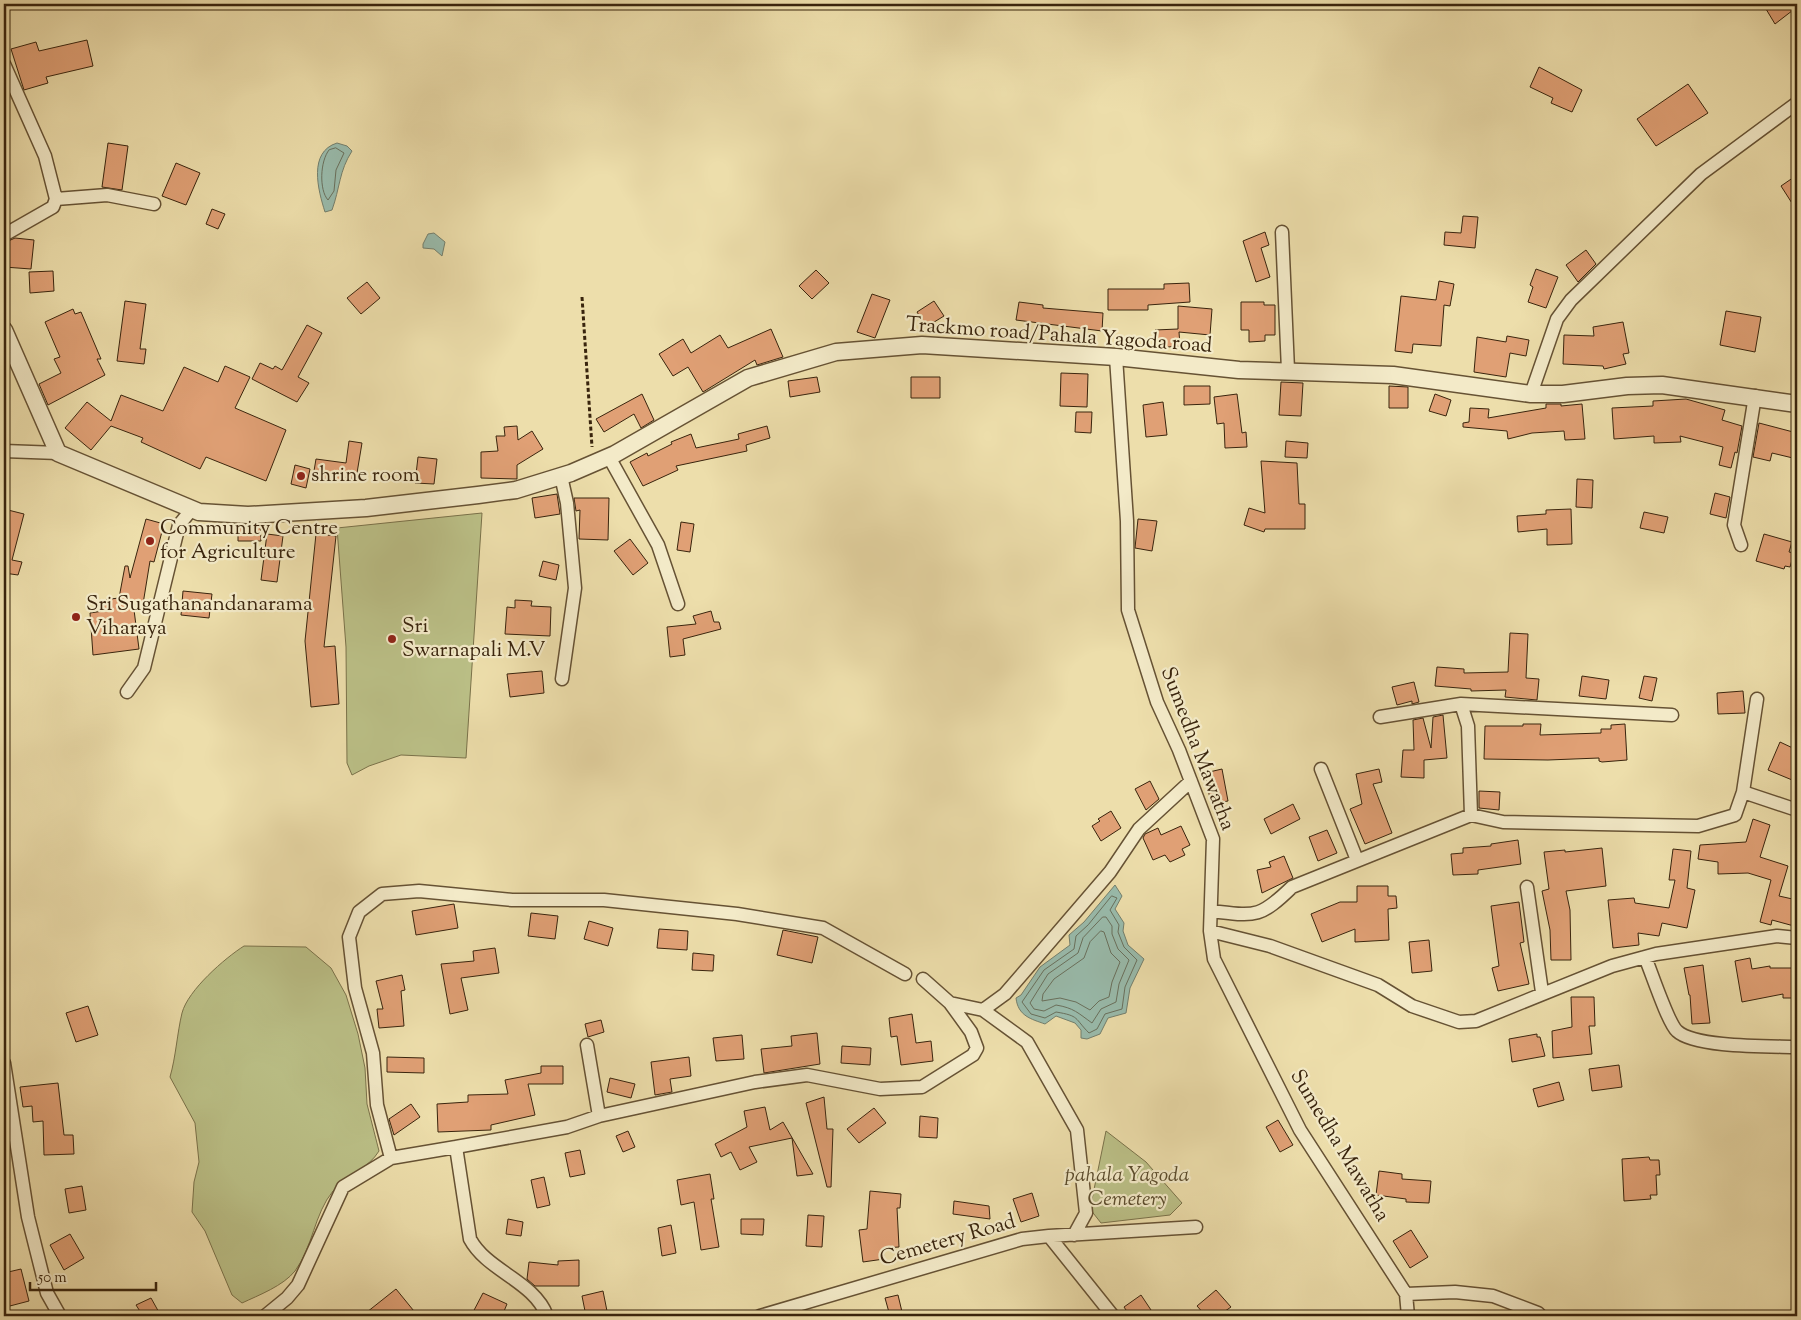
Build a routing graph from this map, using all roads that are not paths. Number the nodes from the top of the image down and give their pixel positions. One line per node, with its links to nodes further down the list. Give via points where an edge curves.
1 (4, 64): 3 (street, via 45,156)
2 (1797, 103): 10 (street, via 1701,174 1571,300 1557,319)
3 (56, 199): 4 (street, via 107,195); 6 (street, via 53,207)
4 (154, 204)
5 (1282, 232): 9 (street)
6 (4, 235)
7 (4, 330): 14 (street)
8 (1116, 357): 9 (street, Trackmo road/Pahala Yagoda road, via 1239,370); 15 (street, Trackmo road/Pahala Yagoda road, via 922,345 836,352 748,378); 27 (street, Sumedha Mawatha, via 1127,521 1128,610 1146,673)
9 (1288, 370): 10 (street, Trackmo road/Pahala Yagoda road, via 1393,374)
10 (1531, 394): 11 (street, Trackmo road/Pahala Yagoda road, via 1662,385)
11 (1755, 396): 12 (street, Trackmo road/Pahala Yagoda road); 18 (street, via 1734,525)
12 (1797, 404)
13 (4, 450): 14 (street)
14 (58, 454): 17 (street, Trackmo road/Pahala Yagoda road)
15 (602, 460): 16 (street, Trackmo road/Pahala Yagoda road); 19 (street, via 658,545)
16 (561, 476): 17 (street, Trackmo road/Pahala Yagoda road, via 516,490 366,508 248,515); 20 (street, via 567,503 575,588)
17 (192, 509): 21 (street, via 179,525 144,668)
18 (1741, 545)
19 (678, 604)
20 (562, 679)
21 (127, 692)
22 (1756, 699): 28 (street)
23 (1461, 704): 24 (street); 25 (street); 30 (street, via 1468,726)
24 (1672, 716)
25 (1380, 717)
26 (1321, 769): 31 (street)
27 (1191, 781): 33 (street, Sumedha Mawatha, via 1213,839); 41 (street, via 1139,829 1110,872 1005,994)
28 (1743, 792): 29 (street); 30 (street, via 1735,815 1698,826 1503,822)
29 (1797, 810)
30 (1471, 815): 31 (street)
31 (1357, 860): 33 (street, via 1292,887 1271,908 1250,916)
32 (1527, 887): 39 (street)
33 (1211, 911): 34 (street, Sumedha Mawatha)
34 (1210, 931): 39 (street, via 1270,946 1378,984 1412,1006 1459,1022 1476,1021); 51 (street, Sumedha Mawatha, via 1214,959 1300,1130)
35 (1797, 938): 36 (street, via 1778,936)
36 (1645, 957): 39 (street); 43 (street, via 1677,1031 1699,1042)
37 (905, 974): 47 (street, via 823,928 737,914 604,900 512,900 419,891 382,894 359,912 349,938 355,988 372,1053 377,1105)
38 (923, 979): 40 (street)
39 (1542, 992)
40 (950, 1003): 41 (street); 45 (street, via 971,1032 977,1048 973,1055 922,1087 880,1089 808,1075 755,1082)
41 (983, 1010): 49 (street, via 1027,1042 1077,1130 1086,1213)
42 (587, 1045): 45 (street)
43 (1797, 1047)
44 (4, 1063): 52 (street, via 28,1217 48,1294)
45 (599, 1116): 46 (street, via 567,1128)
46 (456, 1147): 47 (street); 54 (street, via 470,1239 477,1251 528,1292 544,1308)
47 (391, 1158): 53 (street, via 343,1187 298,1285)
48 (1196, 1227): 49 (street)
49 (1074, 1235): 50 (street)
50 (1049, 1236): 55 (street, Cemetery Road, via 1022,1239); 56 (street, Cemetery Road)
51 (1406, 1294): 57 (street, Sumedha Mawatha); 58 (street, via 1455,1292 1492,1296)
52 (60, 1316)
53 (265, 1316)
54 (547, 1316)
55 (760, 1316)
56 (1113, 1316)
57 (1408, 1316)
58 (1541, 1316)

